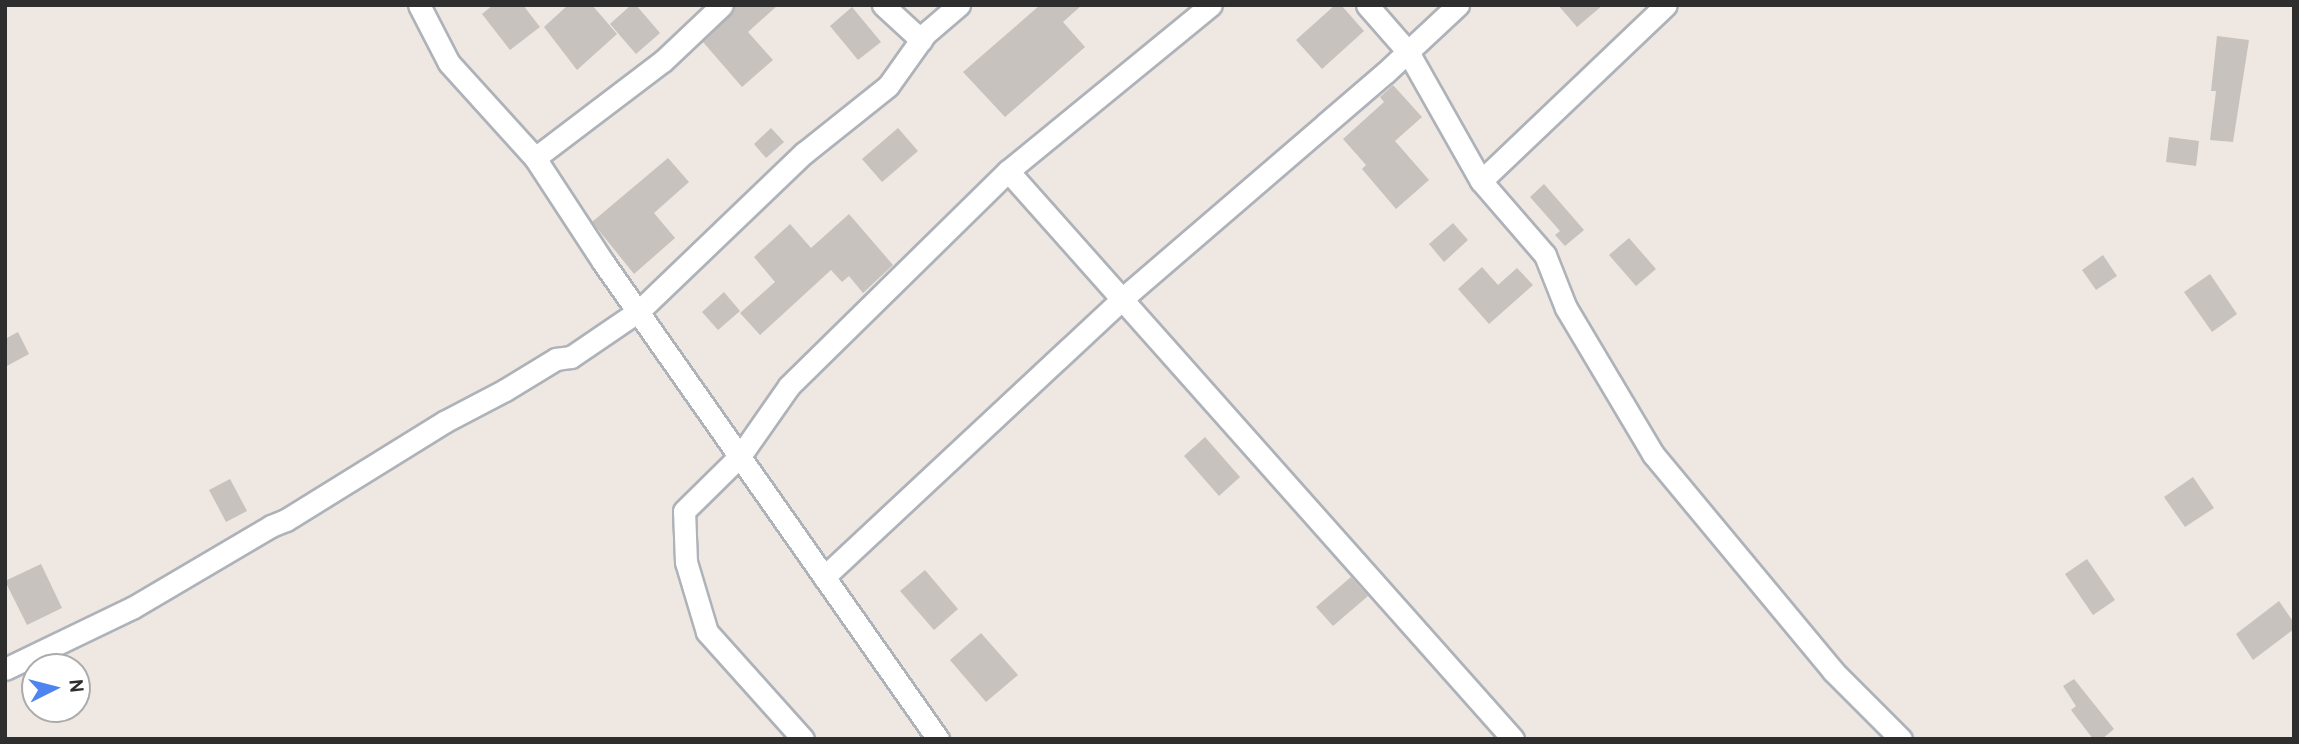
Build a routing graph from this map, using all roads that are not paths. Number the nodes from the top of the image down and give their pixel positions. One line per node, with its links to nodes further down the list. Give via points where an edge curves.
1 (419, 5): 11 (street, via 449,63)
2 (722, 5): 11 (street, via 663,61)
3 (883, 5): 9 (street)
4 (959, 5): 9 (street)
5 (1211, 5): 12 (street)
6 (1367, 5): 10 (street)
7 (1458, 5): 10 (street)
8 (1666, 5): 13 (street)
9 (921, 40): 15 (street, via 888,86 804,153)
10 (1408, 52): 13 (street); 14 (street)
11 (535, 158): 15 (street)
12 (1008, 171): 14 (street); 16 (street, via 789,386)
13 (1481, 181): 22 (street, via 1545,256 1566,308 1653,454 1833,671)
14 (1122, 299): 17 (street); 21 (street)
15 (640, 310): 16 (street); 18 (street, via 571,357 556,359 444,422 132,608)
16 (740, 456): 17 (street); 19 (street, via 684,511 686,562 707,632)
17 (824, 577): 20 (street)
18 (5, 668)
19 (803, 739)
20 (938, 739)
21 (1513, 739)
22 (1901, 739)

